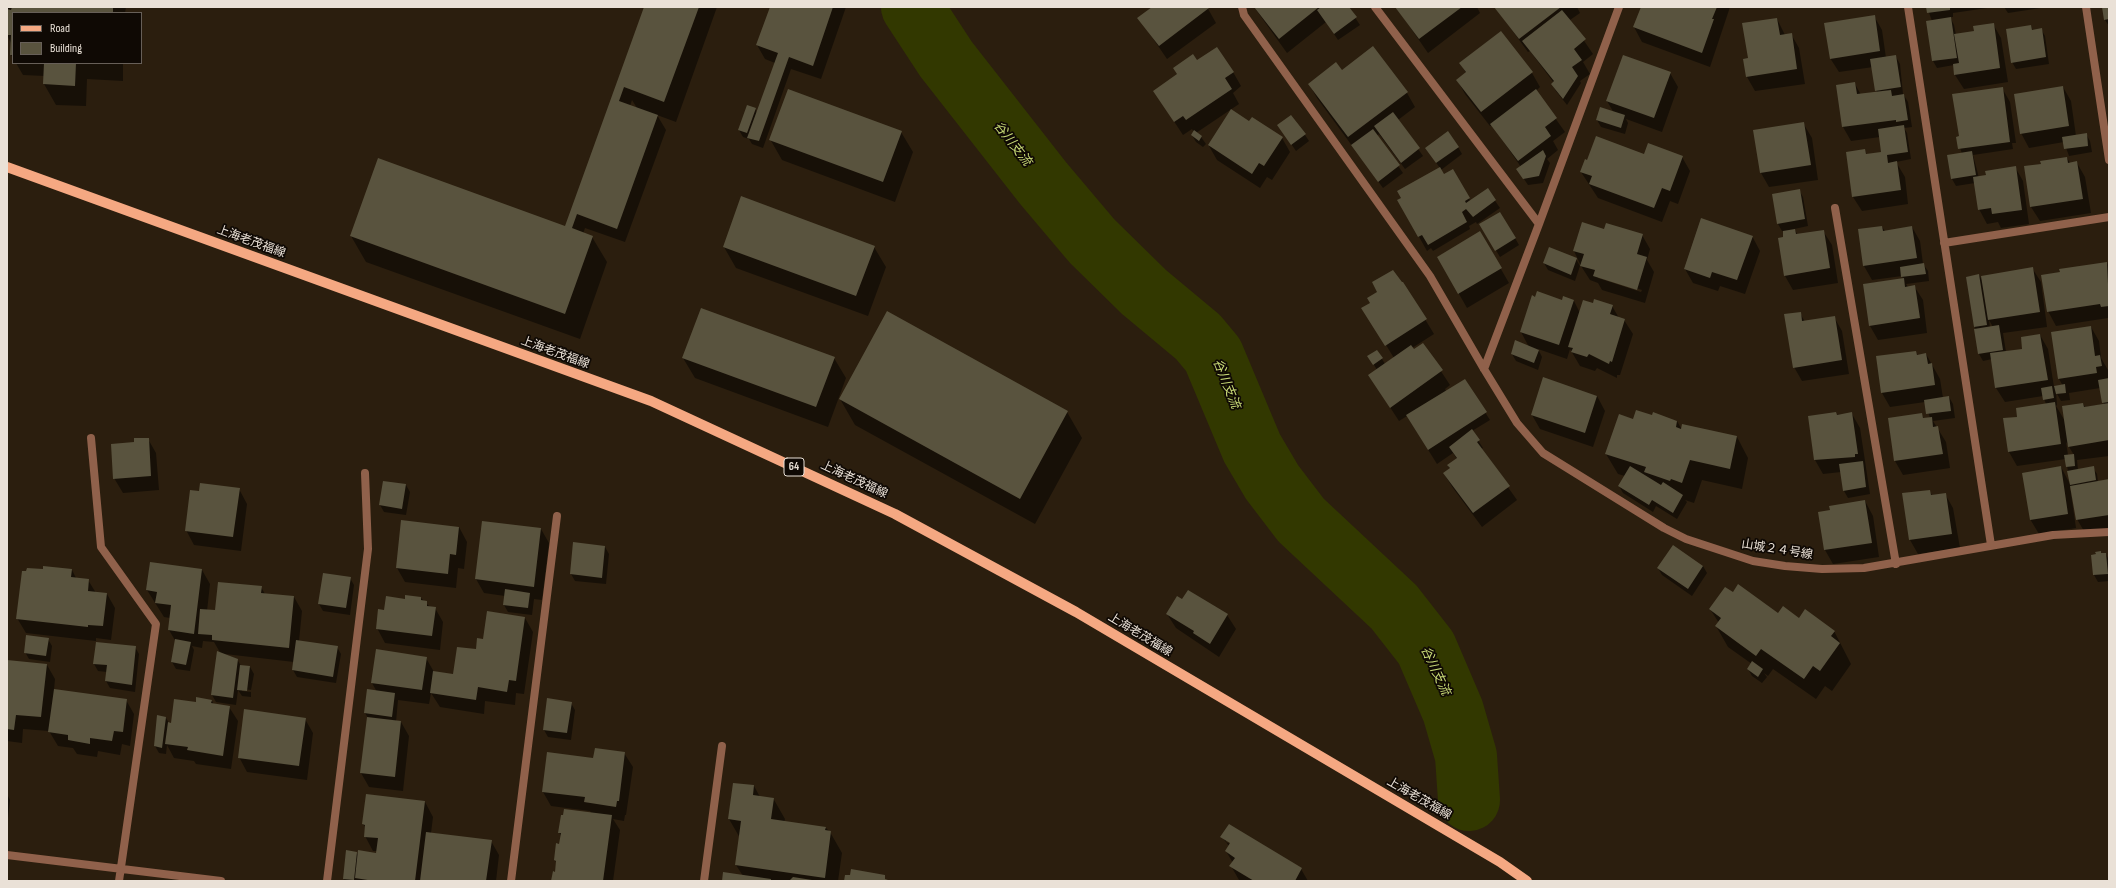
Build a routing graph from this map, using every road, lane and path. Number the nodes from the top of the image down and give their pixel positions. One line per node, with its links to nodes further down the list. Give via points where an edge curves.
1 (1242, 7): 12 (street, 山城２４号線, via 1253,28 1430,276)
2 (1375, 7): 10 (street)
3 (1618, 7): 10 (street)
4 (1908, 7): 11 (street)
5 (2086, 7): 6 (street)
6 (2109, 160)
7 (7, 167): 27 (main road, 上海老茂福線 / 64, via 651,401 895,514 1076,612 1500,862)
8 (1835, 208): 18 (street)
9 (2109, 217): 11 (street)
10 (1540, 224): 12 (street)
11 (1944, 243): 17 (street)
12 (1484, 369): 18 (street, 山城２４号線, via 1517,423 1543,453 1686,539 1753,561 1786,566 1822,569)
13 (91, 438): 21 (street, via 100,547 156,624)
14 (365, 473): 24 (street, via 368,549)
15 (557, 516): 25 (street)
16 (2109, 532): 17 (street, 山城２４号線, via 2053,535)
17 (1991, 545): 18 (street, 山城２４号線)
18 (1896, 564)
19 (722, 746): 26 (street)
20 (7, 854): 21 (street)
21 (120, 869): 22 (street); 23 (street)
22 (119, 881)
23 (221, 881)
24 (327, 881)
25 (511, 881)
26 (704, 881)
27 (1527, 881)

